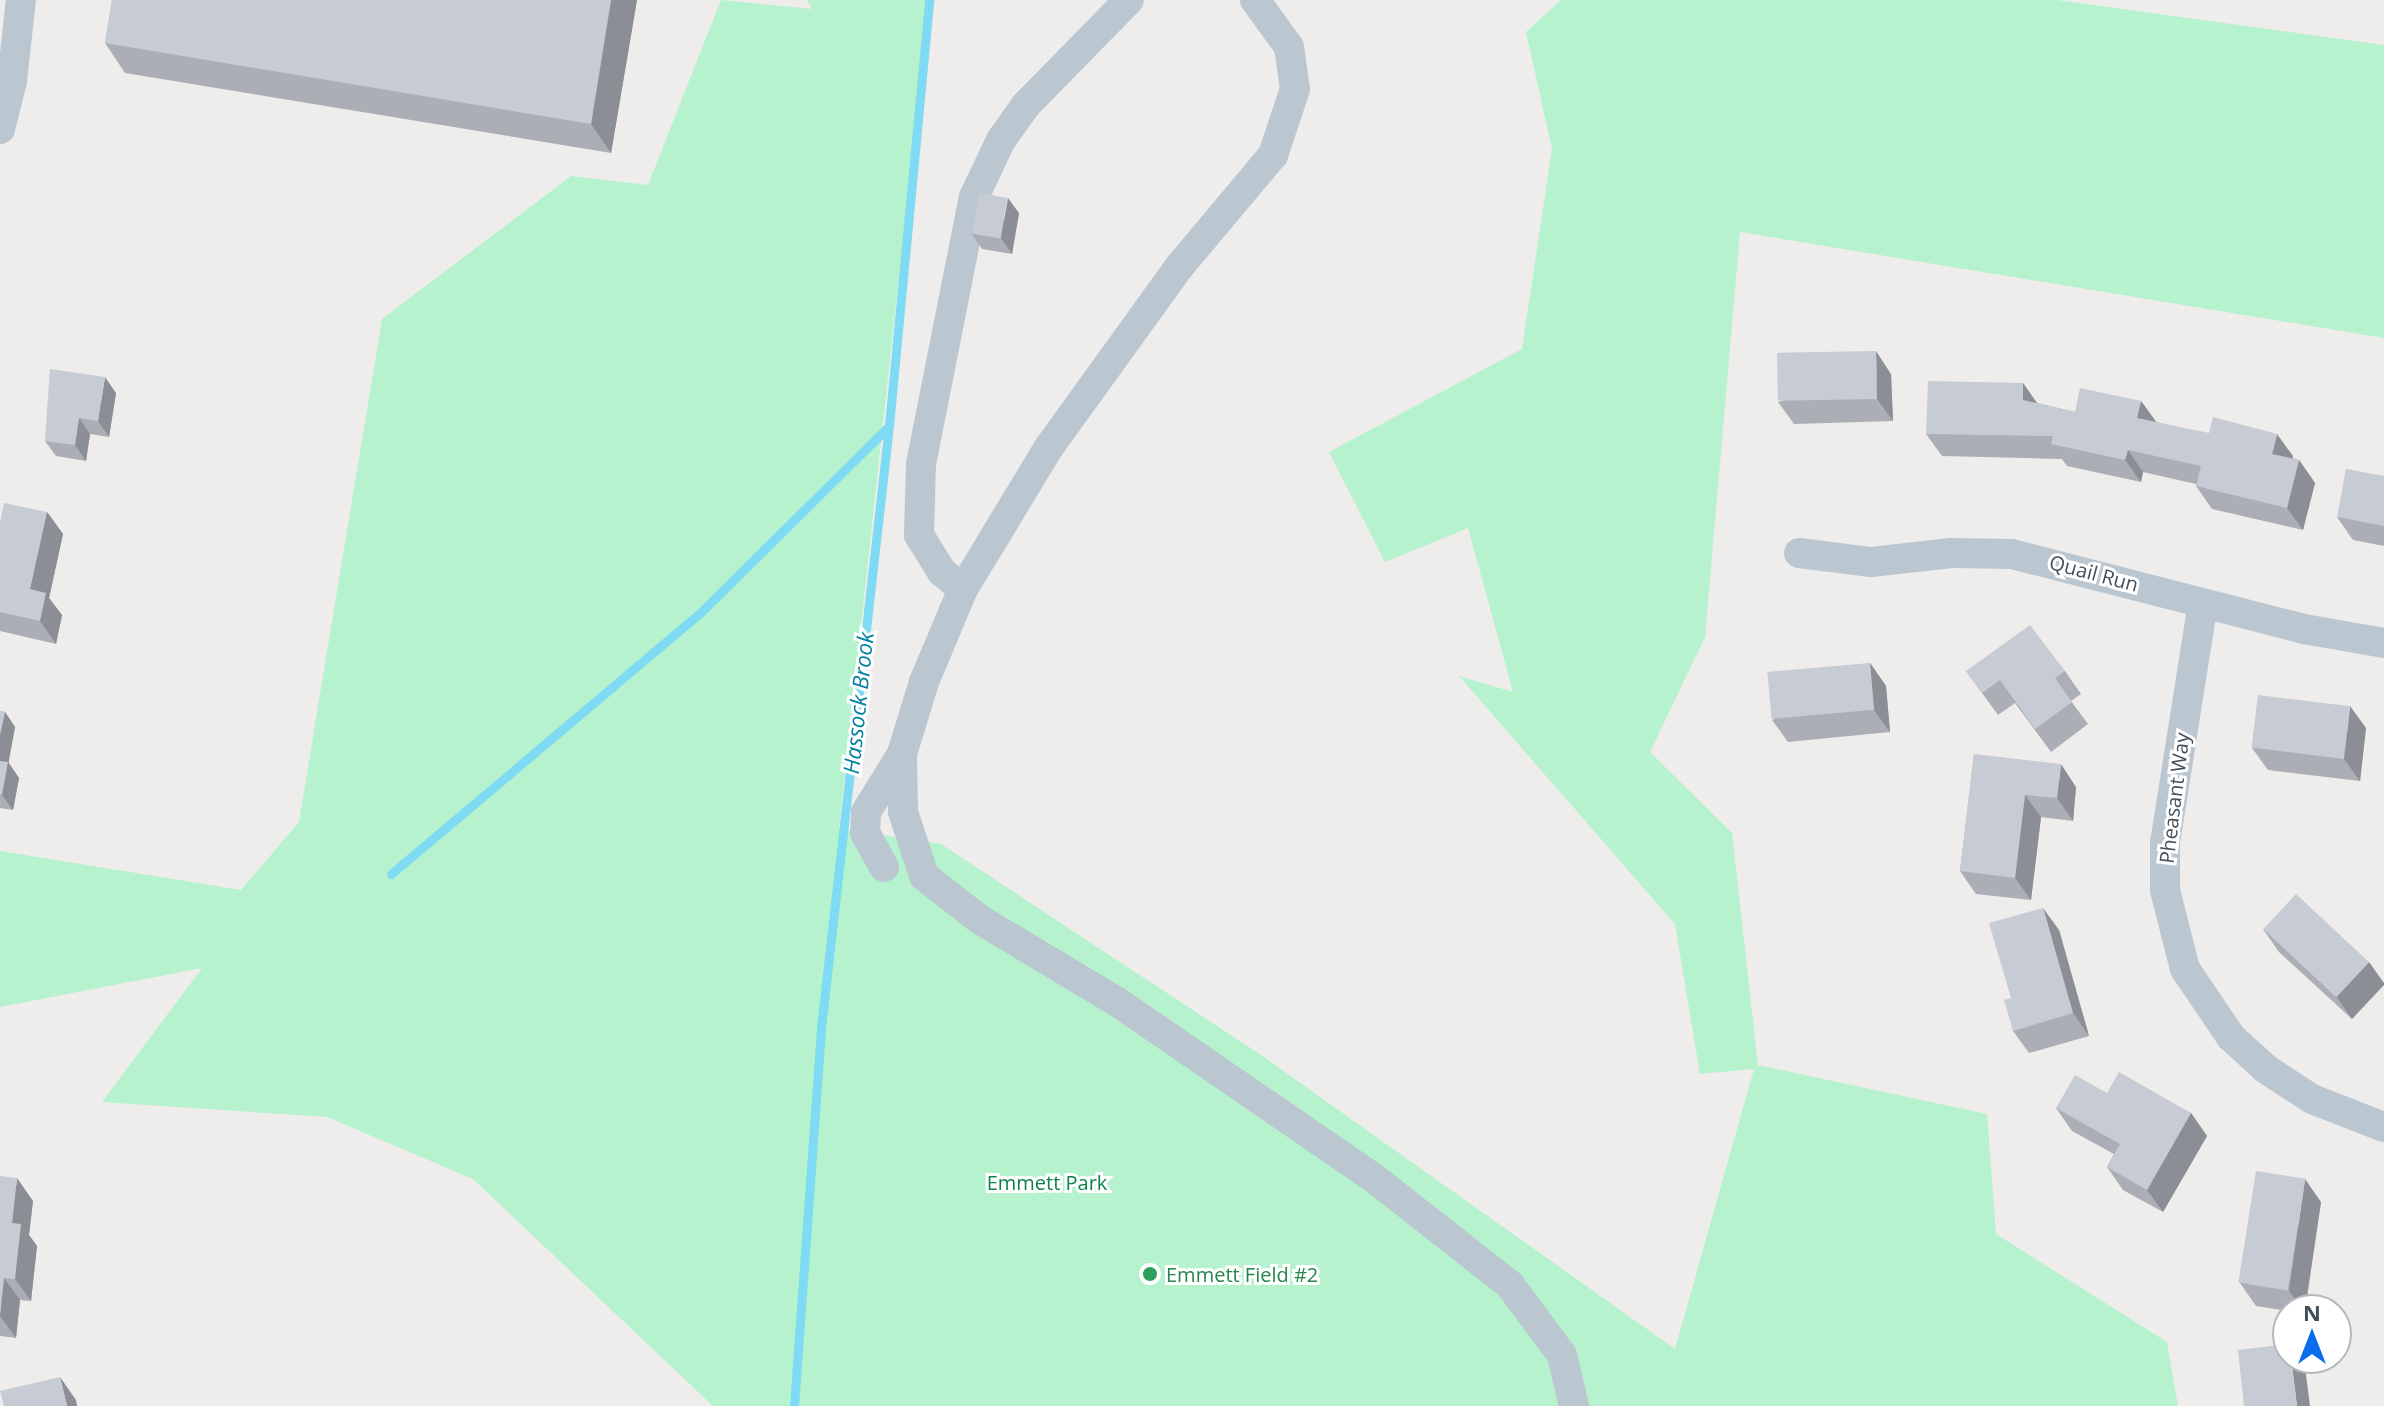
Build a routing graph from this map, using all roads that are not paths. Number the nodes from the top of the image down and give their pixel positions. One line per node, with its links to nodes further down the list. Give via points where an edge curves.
1 (21, 0): 4 (street, via 12,81)
2 (1129, 0): 6 (street, via 1026,105 1001,140 974,197 921,464 919,535 942,572)
3 (1255, 0): 6 (street, via 1289,47 1295,89 1273,155 1179,267 1067,421)
4 (0, 129)
5 (1799, 553): 7 (street, Quail Run, via 1871,562 1951,553 2012,554)
6 (963, 589): 9 (street, via 924,682)
7 (2203, 603): 8 (street, Quail Run); 11 (street, Pheasant Way, via 2165,842 2165,890 2185,969 2213,1016 2266,1069 2312,1099)
8 (2384, 643)
9 (902, 754): 10 (street, via 866,812 865,833); 12 (street, via 903,812 924,876 979,919 1119,1003 1375,1179 1510,1285 1562,1355)
10 (884, 867)
11 (2384, 1127)
12 (1574, 1406)

